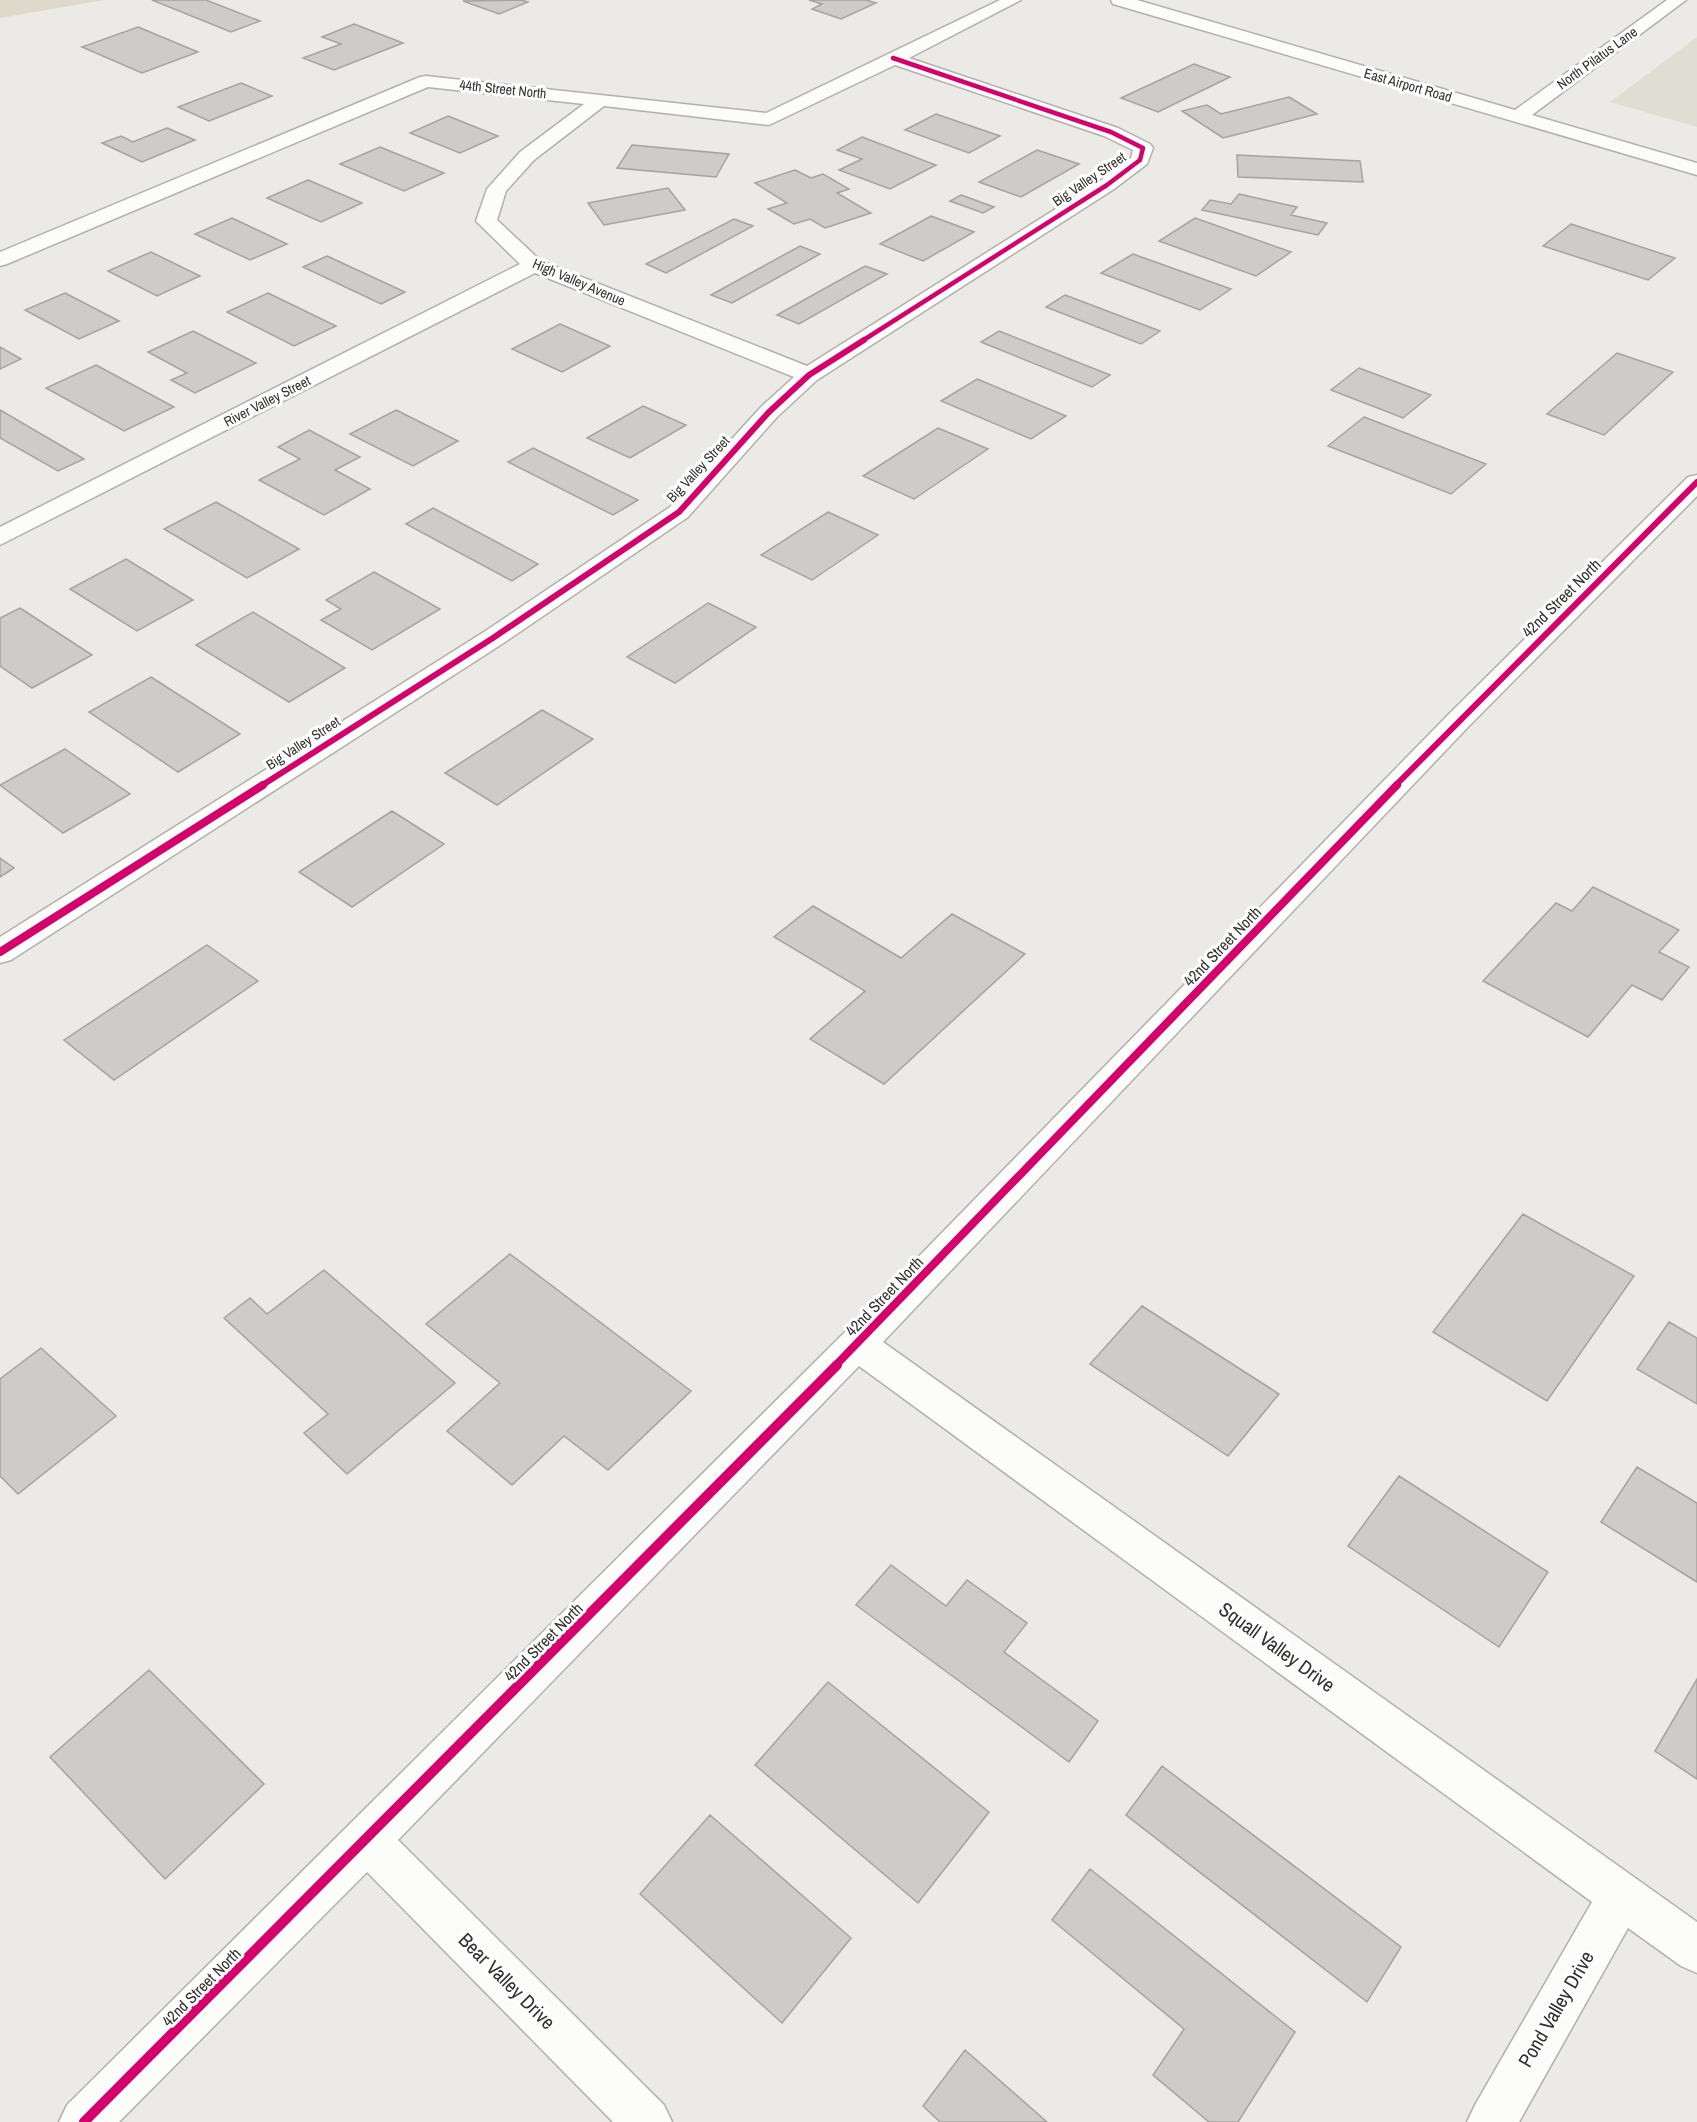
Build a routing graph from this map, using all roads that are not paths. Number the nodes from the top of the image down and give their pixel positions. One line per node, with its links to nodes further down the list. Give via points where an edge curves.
1 (1012, 0): 4 (street, 44th Street North)
2 (1119, 0): 6 (street, East Airport Road)
3 (1678, 0): 6 (street, North Pilatus Lane)
4 (893, 58): 5 (street, 44th Street North, via 769,119); 10 (street, Big Valley Street, via 1111,132 1143,148 1140,160)
5 (601, 100): 8 (street, 44th Street North, via 426,81); 9 (street, High Valley Avenue, via 527,156 497,189 486,221)
6 (1517, 117): 7 (street, East Airport Road)
7 (1697, 169)
8 (0, 260)
9 (534, 265): 10 (street, High Valley Avenue); 12 (street, River Valley Street)
10 (809, 375): 13 (street, Big Valley Street, via 769,412 679,512 493,638)
11 (1697, 482): 14 (street, 42nd Street North, via 1449,729)
12 (0, 537)
13 (0, 952)
14 (857, 1344): 15 (street, 42nd Street North); 16 (street, Squall Valley Drive)
15 (367, 1840): 18 (street, 42nd Street North); 19 (street, Bear Valley Drive)
16 (1621, 1896): 17 (street, Squall Valley Drive); 20 (street, Pond Valley Drive)
17 (1697, 1950)
18 (84, 2122)
19 (647, 2122)
20 (1492, 2122)

